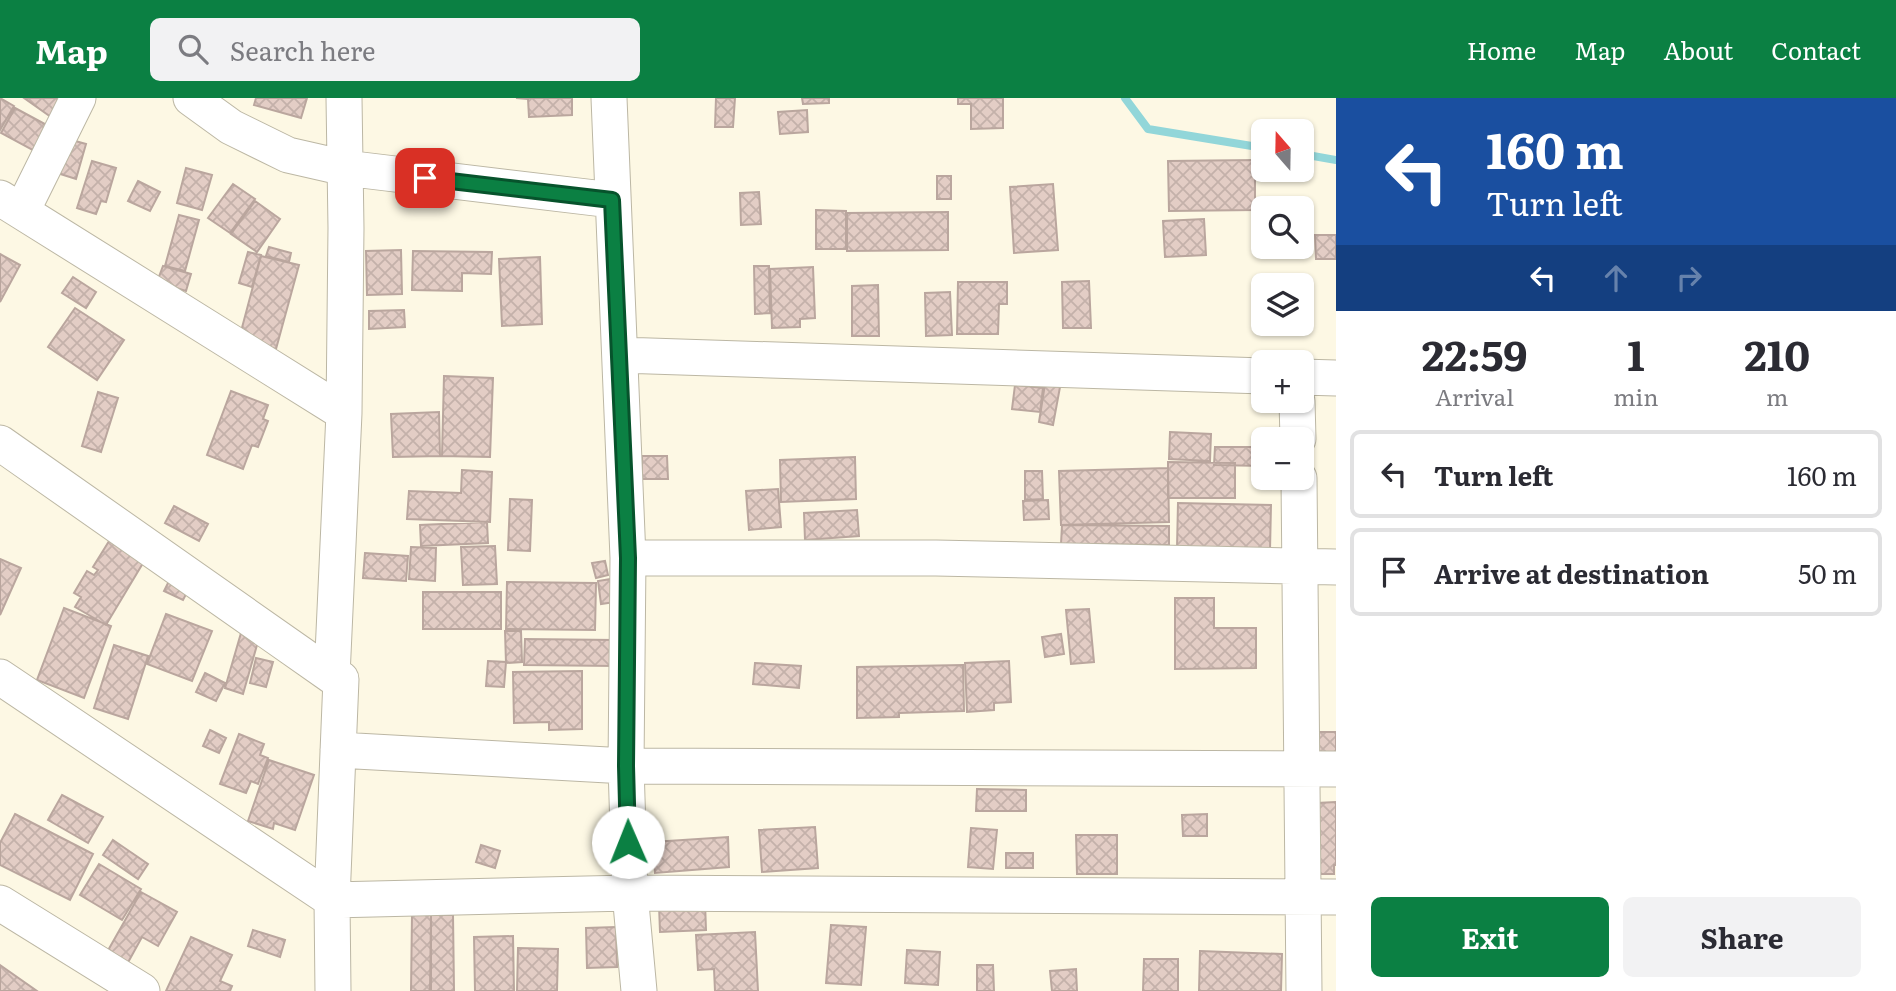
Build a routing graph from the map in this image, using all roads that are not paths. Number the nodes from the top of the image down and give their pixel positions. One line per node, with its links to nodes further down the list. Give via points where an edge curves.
1 (78, 98): 7 (street)
2 (191, 98): 5 (street, via 232,127 288,155)
3 (344, 98): 5 (street)
4 (609, 98): 6 (street)
5 (345, 168): 6 (street); 12 (street)
6 (612, 200): 8 (street)
7 (11, 205): 12 (street)
8 (620, 355): 9 (street); 15 (street)
9 (1251, 376)
10 (1314, 377): 11 (street)
11 (1336, 378)
12 (344, 413): 18 (street)
13 (0, 443): 18 (street)
14 (1299, 490): 16 (street)
15 (628, 558): 16 (street, via 936,558); 21 (street)
16 (1301, 566): 17 (street); 22 (street)
17 (1336, 567)
18 (332, 676): 20 (street, via 341,679)
19 (0, 677): 25 (street)
20 (338, 750): 21 (street); 25 (street)
21 (626, 766): 22 (street); 23 (street)
22 (1319, 768): 24 (street)
23 (630, 893): 24 (street); 25 (street); 29 (street)
24 (1319, 897): 30 (street)
25 (332, 900): 28 (street)
26 (0, 903): 27 (street)
27 (142, 991)
28 (333, 991)
29 (639, 991)
30 (1304, 991)

